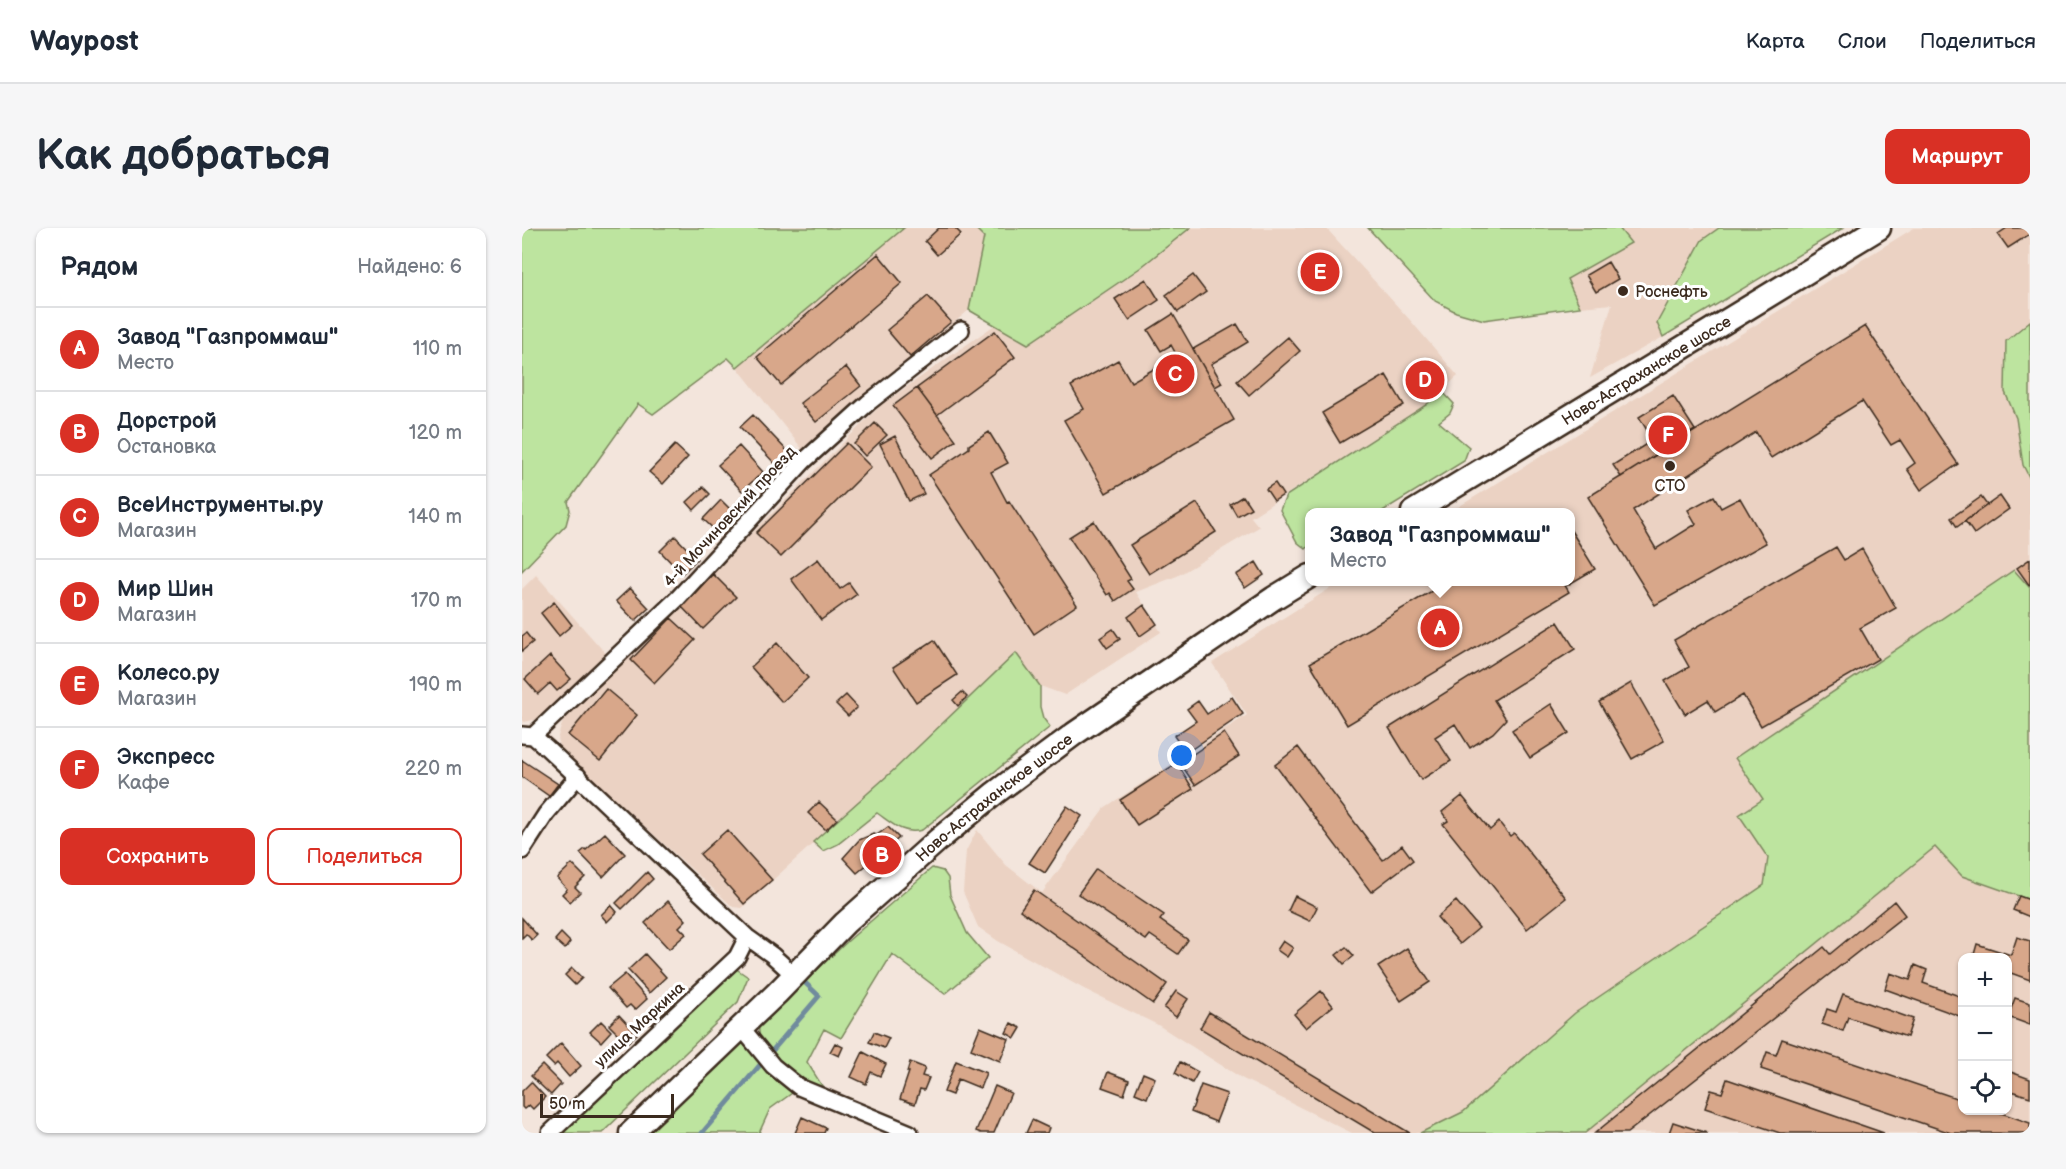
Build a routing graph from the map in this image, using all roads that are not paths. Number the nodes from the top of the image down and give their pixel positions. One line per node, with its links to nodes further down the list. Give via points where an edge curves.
1 (1879, 228): 3 (main road, Ново-Астраханское шоссе)
2 (961, 330): 5 (street, 4-й Мочиновский проезд, via 868,403 804,460 678,598)
3 (1421, 508)
4 (1305, 579): 9 (main road, Ново-Астраханское шоссе, via 1117,703 995,793 853,916)
5 (527, 735): 6 (street)
6 (578, 776): 7 (street); 8 (street)
7 (522, 851)
8 (747, 937): 9 (street); 11 (street, улица Маркина, via 737,957)
9 (794, 975): 10 (main road, Ново-Астраханское шоссе)
10 (741, 1027): 12 (main road, Ново-Астраханское шоссе); 13 (street, via 773,1066 798,1087)
11 (550, 1133)
12 (631, 1133)
13 (910, 1133)

